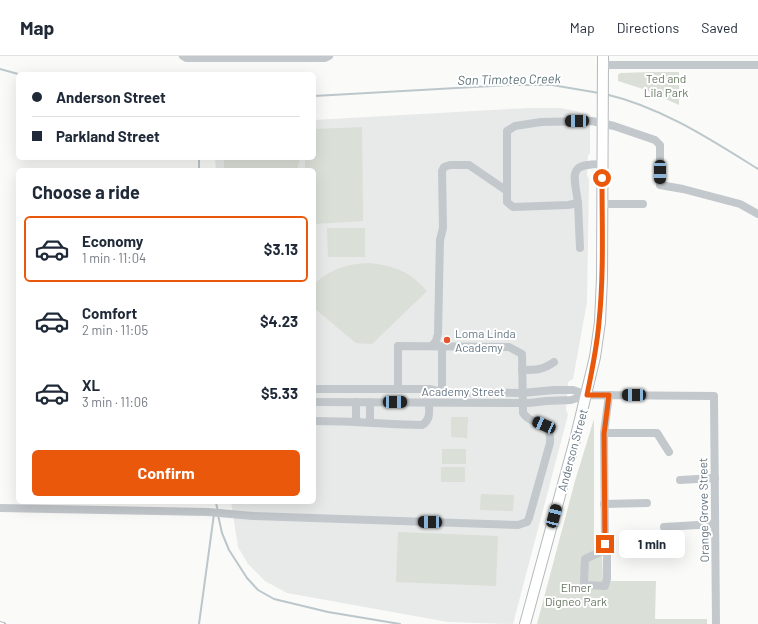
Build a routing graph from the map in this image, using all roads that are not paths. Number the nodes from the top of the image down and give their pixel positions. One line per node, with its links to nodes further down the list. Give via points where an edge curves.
1 (183, 56): 3 (street)
2 (329, 56): 5 (street)
3 (218, 57): 4 (street)
4 (256, 57): 5 (street)
5 (296, 57)
6 (602, 60): 7 (street); 8 (main road, Anderson Street)
7 (758, 64)
8 (602, 123): 9 (main road, Anderson Street); 10 (street, via 541,122 515,126 507,131); 14 (street, via 655,140 660,145 660,185 740,204)
9 (602, 164): 11 (street, via 582,166 576,171 574,178); 12 (main road, Anderson Street)
10 (507, 191): 11 (street, via 507,202 513,206); 16 (street, via 469,166 450,165 442,171 443,228 440,240 438,334)
11 (578, 203): 15 (street)
12 (602, 204): 13 (street); 25 (main road, Anderson Street, via 600,322)
13 (643, 204)
14 (758, 214)
15 (580, 248)
16 (432, 346): 17 (street); 21 (street, via 398,346)
17 (442, 346): 19 (street, via 509,347 522,354); 22 (street)
18 (554, 362): 19 (street, via 545,368)
19 (522, 370): 23 (street)
20 (316, 389): 21 (street, Academy Street)
21 (398, 389): 22 (street, Academy Street, via 429,389)
22 (442, 392): 23 (street, Academy Street); 24 (street, Academy Street)
23 (522, 393): 25 (street, Academy Street, via 573,390); 32 (street)
24 (316, 394)
25 (587, 395): 26 (street, Academy Street); 32 (street, Academy Street, via 571,400); 46 (main road, Anderson Street)
26 (609, 395): 27 (street, Academy Street); 36 (street)
27 (714, 396): 38 (street, Orange Grove Street)
28 (316, 402): 29 (street, Academy Street)
29 (356, 402): 30 (street, Academy Street); 34 (street)
30 (370, 402): 31 (street, Academy Street); 35 (street)
31 (429, 403): 32 (street, Academy Street); 35 (street, via 429,419 422,424)
32 (522, 403): 42 (street, via 524,415 544,425 550,436 529,518 524,524 254,516 208,512)
33 (316, 421): 34 (street)
34 (358, 422): 35 (street)
35 (368, 422)
36 (604, 434): 37 (street, via 657,434); 41 (street)
37 (669, 452)
38 (714, 478): 39 (street); 43 (street, Orange Grove Street)
39 (680, 480)
40 (647, 503): 41 (street)
41 (604, 504): 45 (street)
42 (0, 508)
43 (715, 524): 44 (street); 47 (street, Orange Grove Street)
44 (664, 527)
45 (607, 548): 45 (street, via 608,579 605,586 586,585 585,559)
46 (525, 624)
47 (716, 624)

